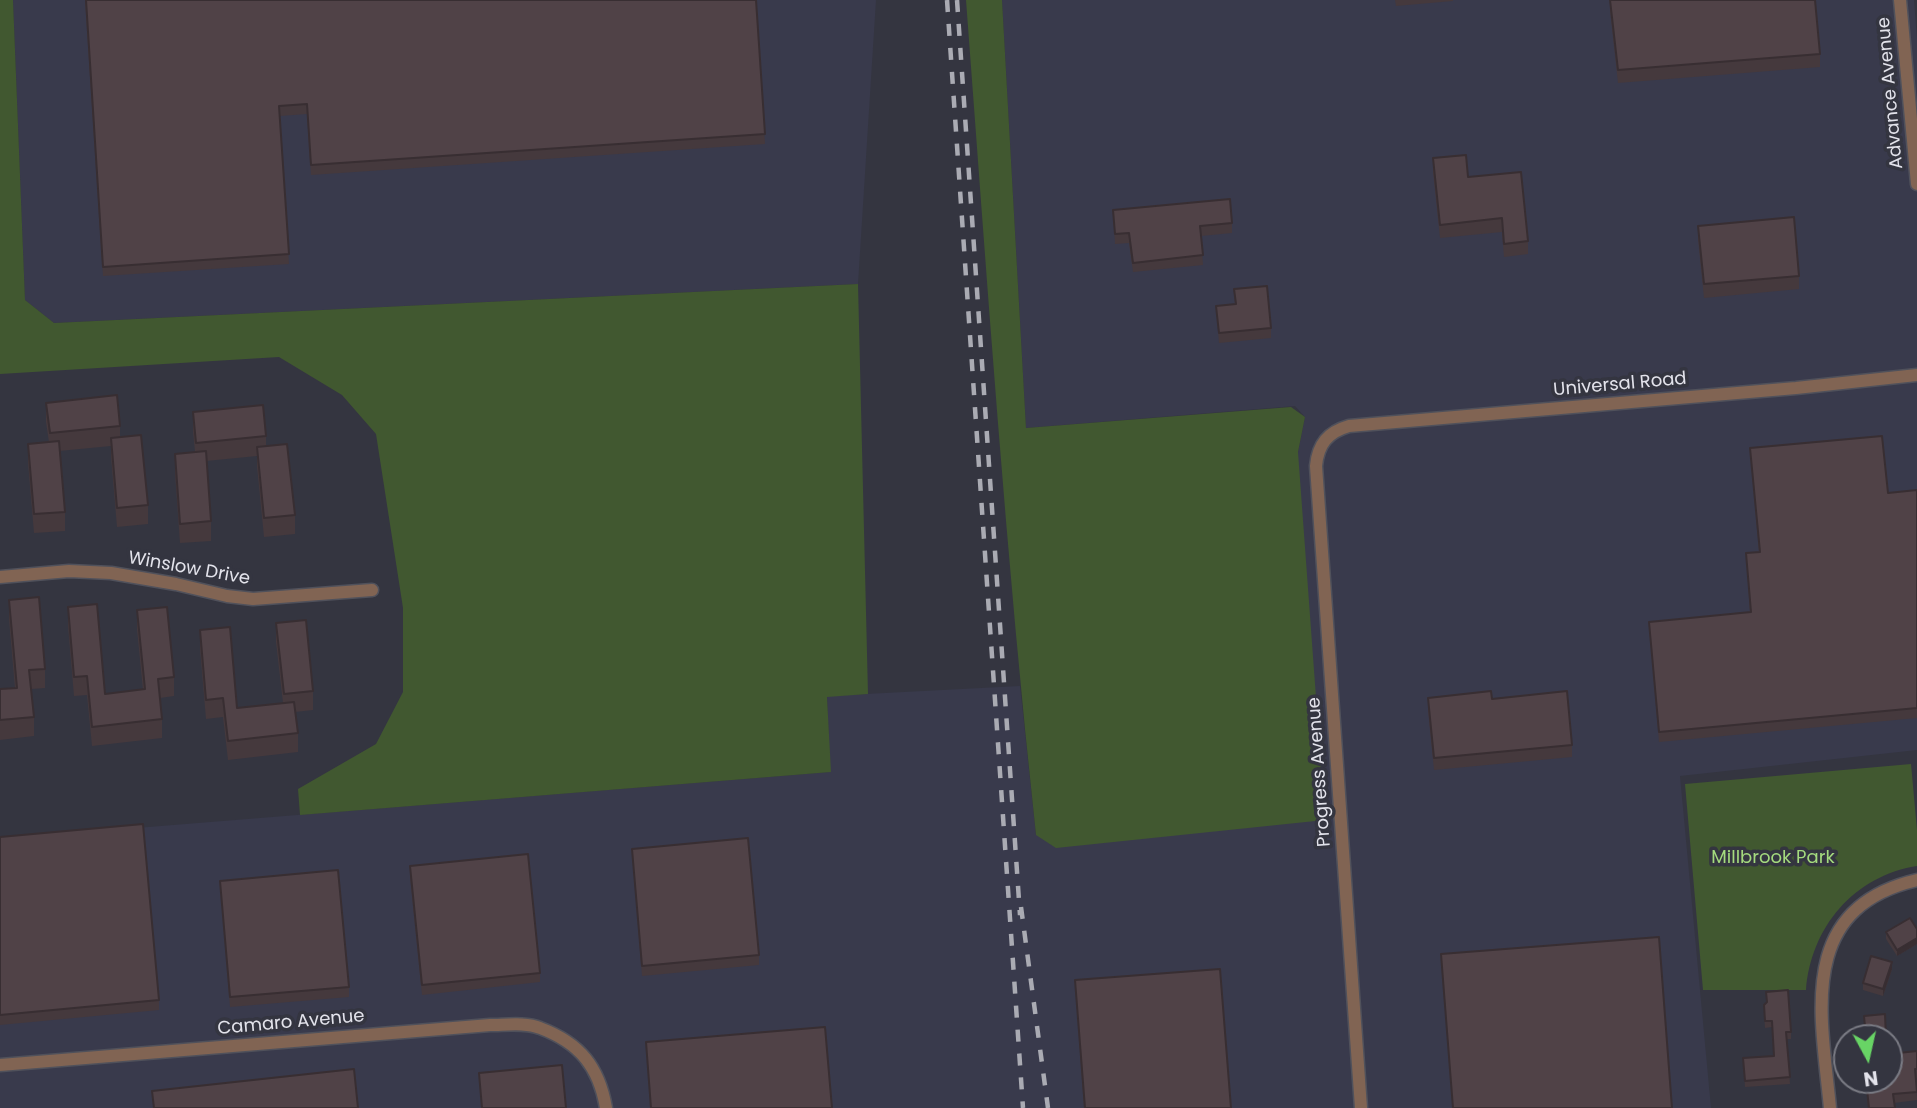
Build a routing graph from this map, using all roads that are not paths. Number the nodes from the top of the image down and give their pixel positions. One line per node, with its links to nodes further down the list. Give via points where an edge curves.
1 (1900, 0): 2 (street, Advance Avenue)
2 (1917, 184)
3 (1917, 375): 4 (street, Universal Road, via 1349,426)
4 (1328, 436): 10 (street, Progress Avenue, via 1318,450 1316,466)
5 (0, 577): 6 (street, Winslow Drive, via 69,571 111,573 253,598)
6 (372, 590)
7 (1917, 880): 11 (street, via 1894,885 1866,901 1832,941 1820,996)
8 (0, 1065): 9 (street, Camaro Avenue, via 490,1025 538,1027 579,1050 602,1084)
9 (606, 1108)
10 (1361, 1108)
11 (1830, 1108)

